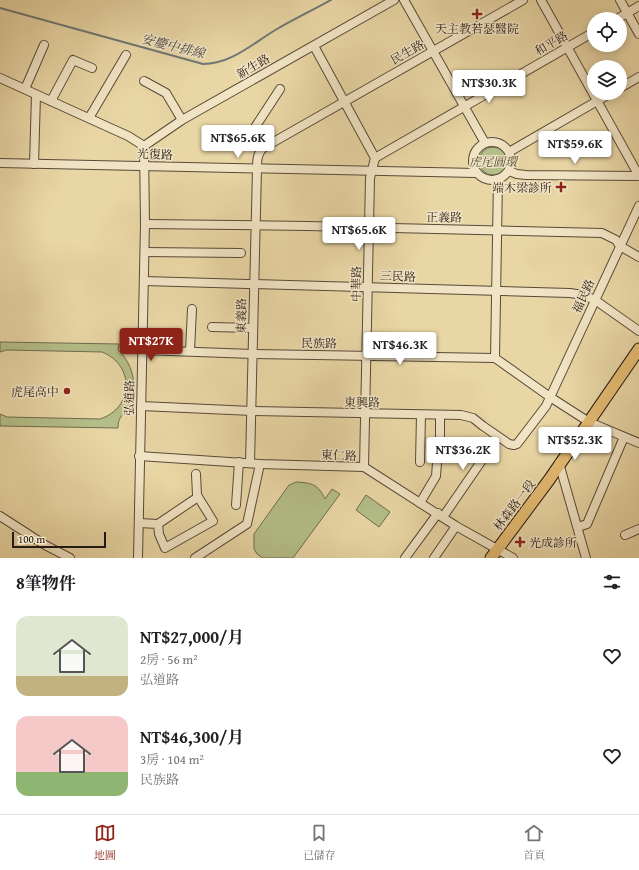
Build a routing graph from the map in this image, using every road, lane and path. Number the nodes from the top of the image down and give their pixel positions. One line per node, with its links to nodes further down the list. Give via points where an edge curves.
1 (394, 0): 12 (street, 新生路)
2 (404, 0): 14 (street)
3 (523, 0): 14 (street, 民生路)
4 (540, 0): 13 (street)
5 (620, 0): 7 (street)
6 (639, 6): 8 (street)
7 (626, 12)
8 (627, 13): 9 (street)
9 (639, 34)
10 (587, 36): 13 (street, 和平路)
11 (44, 46): 21 (street)
12 (314, 46): 25 (street); 29 (street, 新生路)
13 (567, 48): 26 (street); 27 (street, 和平路)
14 (433, 51): 25 (street, 民生路); 27 (street)
15 (126, 55): 28 (street)
16 (92, 68): 24 (street, via 73,60)
17 (0, 78): 21 (street)
18 (639, 78): 20 (street)
19 (144, 81): 29 (street, via 166,93)
20 (627, 84)
21 (25, 89): 23 (street)
22 (280, 89): 32 (street, via 248,138)
23 (36, 94): 24 (street); 36 (street)
24 (51, 101): 28 (street)
25 (344, 101): 32 (street, 民生路); 34 (street)
26 (597, 101): 33 (street); 42 (street)
27 (465, 107): 30 (street); 34 (street, 和平路)
28 (89, 118): 31 (street)
29 (182, 120): 31 (street, 新生路)
30 (485, 143): 33 (street, via 502,144); 41 (street, via 475,152 473,165)
31 (144, 146): 37 (street)
32 (263, 148): 38 (street, 東義路, via 258,154)
33 (509, 152): 40 (street, via 512,159)
34 (375, 158): 39 (street, 中華路)
35 (0, 163): 36 (street, 光復路)
36 (34, 164): 37 (street, 光復路)
37 (144, 166): 38 (street, 光復路); 45 (street, 弘道路)
38 (257, 169): 39 (street, 光復路); 46 (street, 東義路)
39 (372, 170): 41 (street, 光復路); 47 (street, 中華路)
40 (509, 171): 42 (street, via 526,175); 43 (street)
41 (476, 173): 43 (street, 光復路, via 489,180)
42 (639, 176)
43 (498, 179): 48 (street)
44 (639, 206): 49 (street, 福民路)
45 (145, 224): 46 (street, 正義路); 50 (street, 弘道路)
46 (256, 225): 47 (street, 正義路); 54 (street, 東義路)
47 (369, 228): 48 (street, 正義路); 55 (street, 中華路)
48 (497, 230): 49 (street, 正義路, via 602,233 616,240); 56 (street)
49 (620, 246): 52 (street, 正義路); 57 (street, 福民路)
50 (145, 252): 51 (street); 53 (street, 弘道路)
51 (241, 253)
52 (639, 257)
53 (144, 281): 54 (street, 三民路); 63 (street, 弘道路)
54 (254, 284): 55 (street, 三民路); 60 (street, 東義路)
55 (368, 287): 56 (street, 三民路); 66 (street, 中華路)
56 (496, 292): 57 (street, 三民路, via 570,293); 67 (street)
57 (595, 300): 61 (street, 三民路); 68 (street, 福民路)
58 (192, 309): 64 (street)
59 (212, 327): 60 (street)
60 (253, 328): 65 (street, 東義路)
61 (639, 331)
62 (639, 349): 74 (main road, 林森路一段)
63 (142, 350): 64 (street, 民族路); 69 (street, 弘道路)
64 (190, 351): 65 (street, 民族路)
65 (253, 354): 66 (street, 民族路); 70 (street, 東義路)
66 (366, 356): 67 (street, 民族路); 71 (street, 中華路)
67 (495, 358): 68 (street)
68 (550, 397): 74 (street); 75 (street, 東興路, via 517,444 509,444)
69 (141, 406): 70 (street, 東興路); 79 (street, 弘道路)
70 (252, 411): 71 (street, 東興路); 82 (street, 東義路)
71 (365, 414): 72 (street, 東興路); 86 (street, 中華路)
72 (421, 415): 73 (street, 東興路); 81 (street)
73 (440, 415): 75 (street, 東興路, via 473,418); 77 (street)
74 (589, 422): 76 (street); 84 (main road, 林森路一段)
75 (498, 437): 91 (street)
76 (624, 437): 78 (street); 96 (street, via 587,524)
77 (440, 443)
78 (639, 443)
79 (140, 456): 80 (street, 東仁路); 93 (street, 弘道路)
80 (239, 462): 82 (street, 東仁路); 90 (street)
81 (420, 462)
82 (250, 463): 85 (street, 東仁路)
83 (437, 463): 89 (street, via 436,476)
84 (559, 463): 96 (street); 99 (main road, 林森路一段)
85 (260, 464): 86 (street, 東仁路); 102 (street, via 247,524)
86 (364, 467): 89 (street, 東仁路)
87 (196, 474): 88 (street)
88 (198, 497): 94 (street); 94 (street, via 213,521 165,548 158,534)
89 (420, 503): 91 (street, 東仁路)
90 (236, 505)
91 (440, 515): 95 (street, 東仁路); 103 (street)
92 (0, 516): 100 (street)
93 (139, 523): 94 (street); 101 (street, 弘道路)
94 (158, 524)
95 (456, 526): 99 (street, 東仁路); 104 (street)
96 (578, 528): 107 (street)
97 (639, 530): 98 (street)
98 (624, 535)
99 (498, 548): 105 (main road, 林森路一段); 106 (street, 東仁路)
100 (70, 558)
101 (138, 558)
102 (195, 558)
103 (405, 558)
104 (434, 558)
105 (491, 558)
106 (513, 558)
107 (586, 558)

